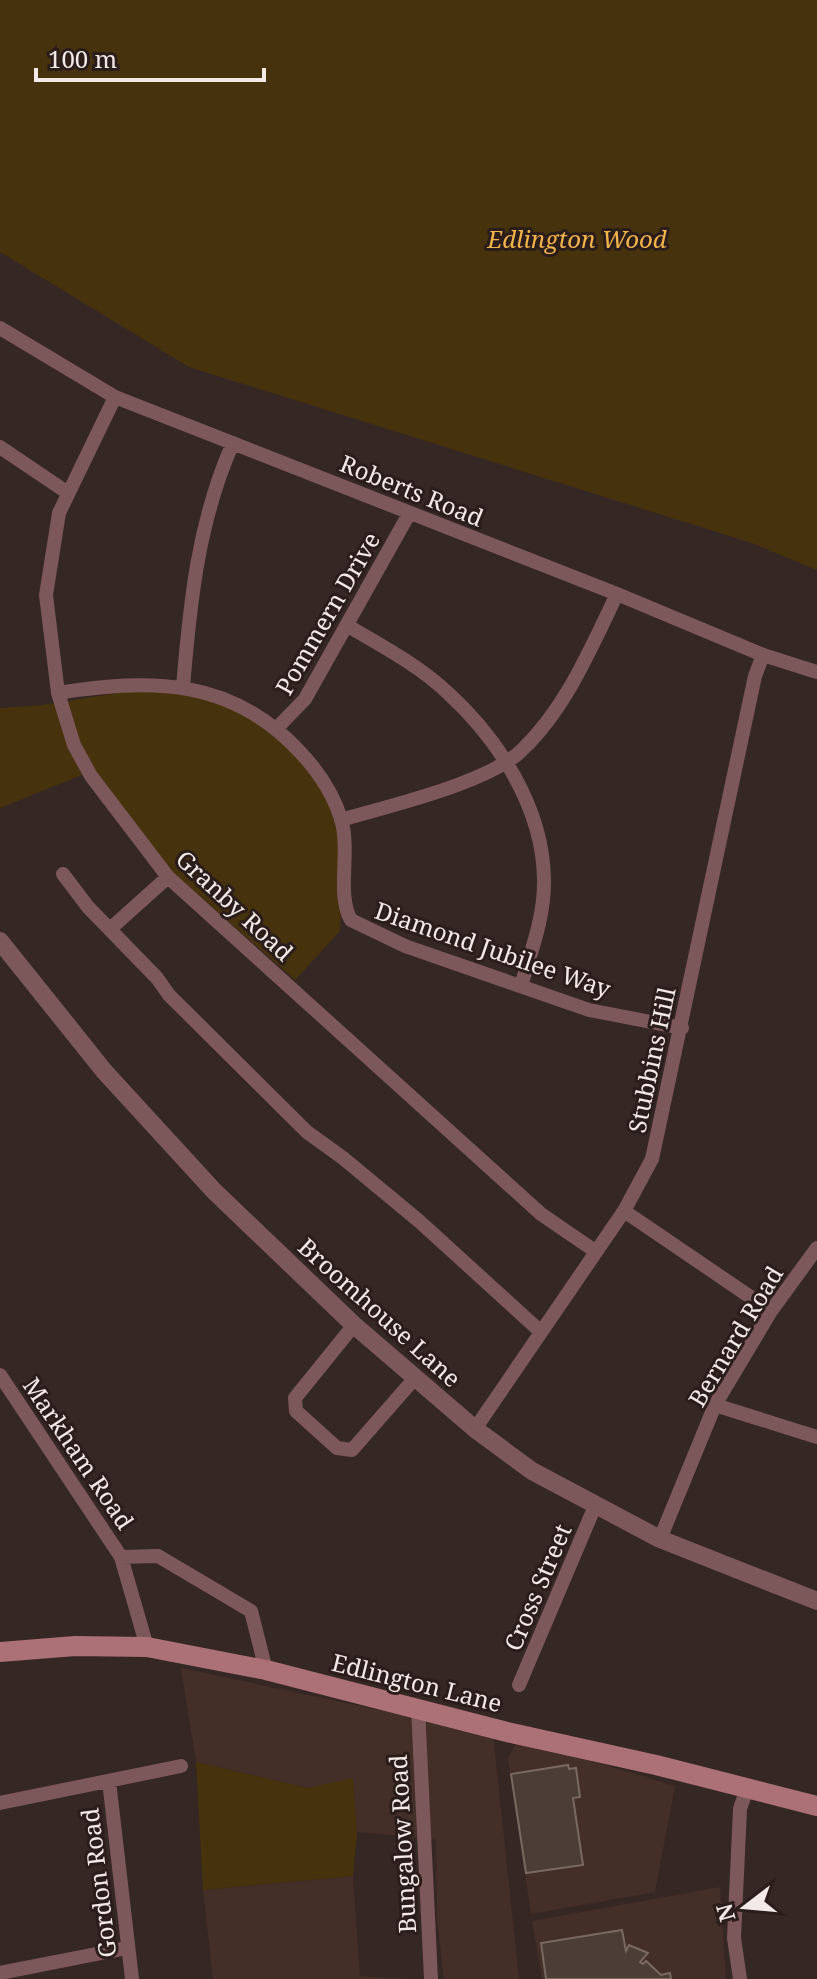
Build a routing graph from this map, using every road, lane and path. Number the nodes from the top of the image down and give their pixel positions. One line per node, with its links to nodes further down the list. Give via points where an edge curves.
1 (0, 328): 2 (street, Roberts Road)
2 (115, 397): 3 (street, Roberts Road); 5 (street, Granby Road)
3 (233, 443): 6 (street, Roberts Road); 11 (street, via 212,495 198,555)
4 (0, 447): 5 (street)
5 (68, 493): 12 (street, Granby Road, via 59,513 46,595)
6 (409, 514): 7 (street, Roberts Road); 8 (street, Pommern Drive)
7 (617, 594): 9 (street, Roberts Road); 14 (street, via 569,687 521,751)
8 (348, 626): 13 (street, Pommern Drive, via 305,699); 14 (street, via 448,692)
9 (763, 655): 10 (street, Roberts Road); 21 (street, Stubbins Hill)
10 (817, 672)
11 (183, 687): 12 (street, Diamond Jubilee Way, via 125,685); 13 (street, Diamond Jubilee Way, via 228,700)
12 (58, 693): 17 (street, Granby Road, via 74,745 91,776)
13 (276, 729): 15 (street, Diamond Jubilee Way, via 318,774)
14 (505, 762): 15 (street, via 458,784); 20 (street, via 529,805 541,842 544,880 542,912)
15 (341, 820): 20 (street, Diamond Jubilee Way, via 344,903 351,920 405,946)
16 (63, 874): 18 (street)
17 (168, 877): 18 (street); 24 (street, Granby Road, via 519,1195)
18 (110, 929): 27 (street, via 307,1132 419,1221)
19 (0, 941): 26 (street, Broomhouse Lane, via 158,1133)
20 (521, 986): 21 (street, Diamond Jubilee Way, via 589,1010)
21 (682, 1028): 22 (street, Stubbins Hill, via 652,1159)
22 (624, 1211): 24 (street, Stubbins Hill); 25 (street)
23 (817, 1248): 25 (street, Bernard Road)
24 (595, 1251): 27 (street, Stubbins Hill)
25 (771, 1311): 30 (street, Bernard Road)
26 (354, 1325): 29 (street, Broomhouse Lane); 29 (street, via 295,1398 296,1411 337,1448 352,1450)
27 (541, 1332): 31 (street, Stubbins Hill)
28 (0, 1375): 35 (street, Markham Road)
29 (415, 1378): 31 (street, Broomhouse Lane)
30 (715, 1405): 32 (street); 34 (street, Bernard Road)
31 (475, 1429): 33 (street, Broomhouse Lane, via 532,1471)
32 (817, 1437)
33 (595, 1506): 34 (street, Broomhouse Lane); 40 (street, Cross Street)
34 (660, 1539): 36 (street, Broomhouse Lane)
35 (121, 1557): 37 (street, Markham Road); 39 (street, Markham Road, via 158,1556 251,1611)
36 (817, 1601)
37 (147, 1647): 38 (main road, Edlington Lane); 39 (main road, Edlington Lane)
38 (0, 1652)
39 (266, 1670): 41 (main road, Edlington Lane)
40 (519, 1685)
41 (418, 1708): 44 (main road, Edlington Lane); 50 (street, Bungalow Road)
42 (181, 1766): 43 (street)
43 (109, 1781): 45 (street); 47 (street, Gordon Road)
44 (747, 1788): 46 (main road, Edlington Lane); 51 (street, via 740,1809 734,1938)
45 (0, 1803)
46 (817, 1806)
47 (127, 1948): 48 (street); 49 (street, Gordon Road)
48 (0, 1973)
49 (132, 1979)
50 (431, 1979)
51 (740, 1979)

